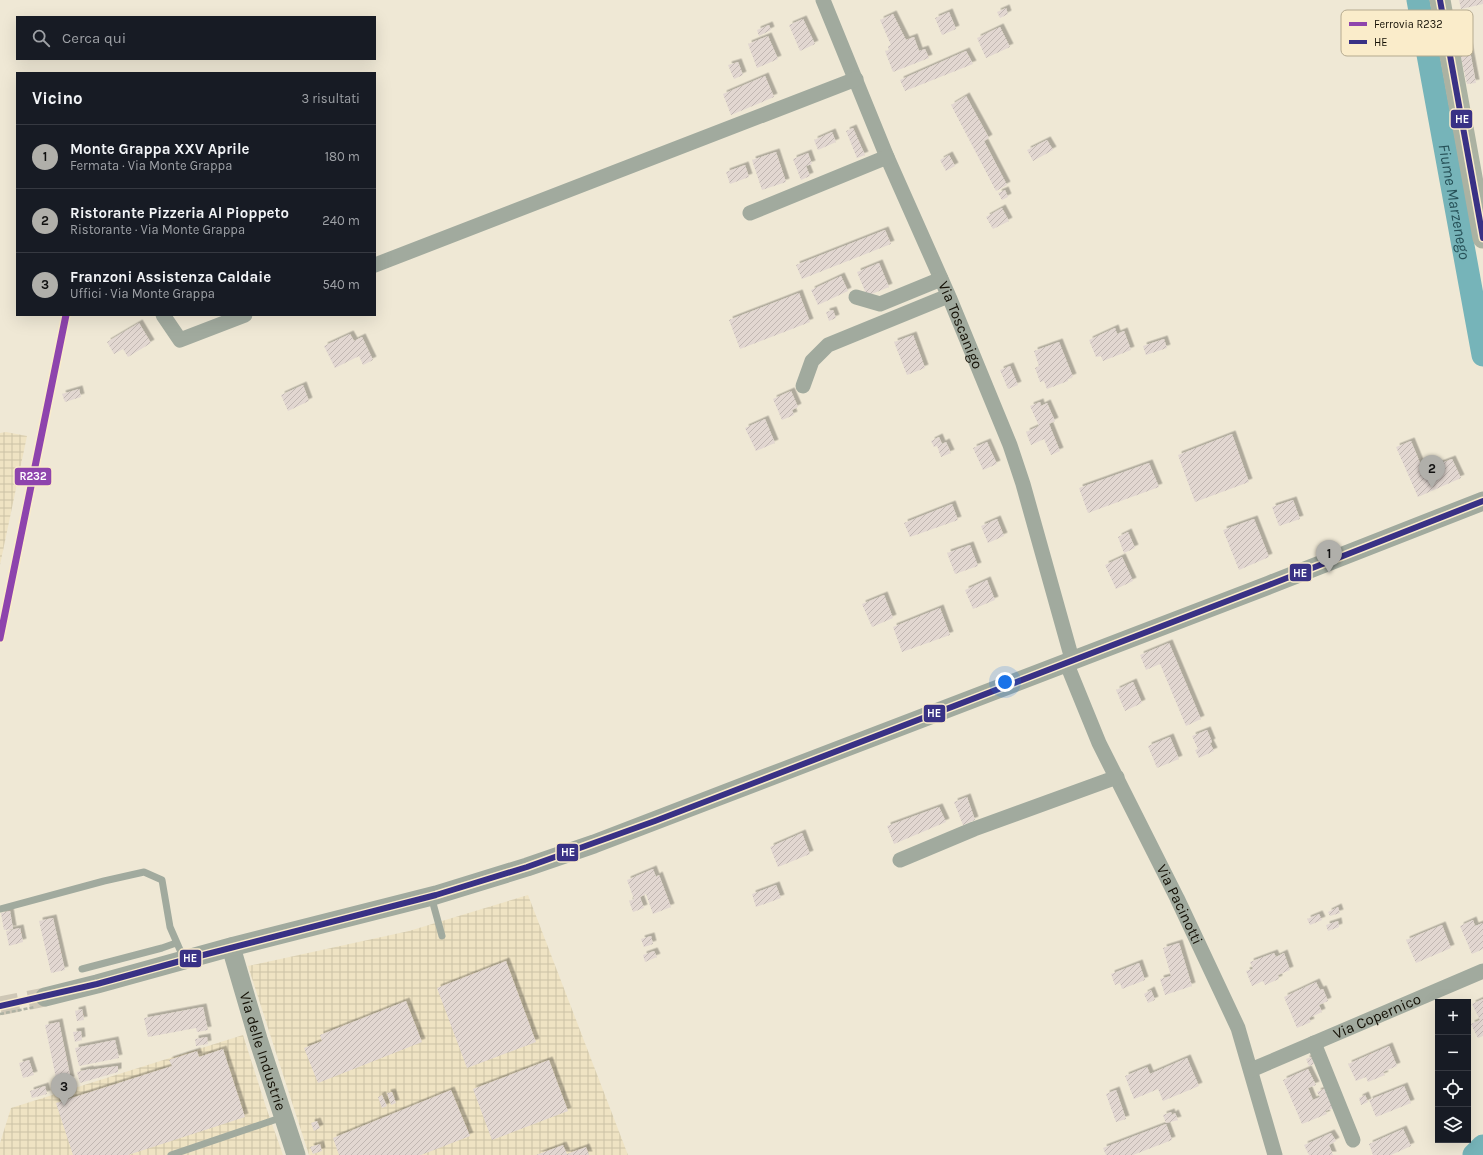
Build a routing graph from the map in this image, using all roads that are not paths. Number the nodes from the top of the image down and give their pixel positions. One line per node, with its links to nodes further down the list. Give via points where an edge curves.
1 (823, 0): 5 (street, Via Toscanigo)
2 (1440, 0): 3 (main road)
3 (1442, 10)
4 (1450, 56): 8 (main road)
5 (856, 79): 6 (street, Via Toscanigo); 9 (street)
6 (887, 157): 7 (street); 10 (street, Via Toscanigo)
7 (750, 213)
8 (1483, 238)
9 (376, 265)
10 (941, 279): 11 (street, Via Toscanigo); 12 (street, via 880,304)
11 (948, 296): 15 (street, via 828,345 812,361); 17 (street, Via Toscanigo, via 1010,445 1023,484)
12 (856, 297)
13 (164, 316): 14 (street, via 180,340)
14 (242, 316)
15 (803, 386)
16 (1483, 501): 17 (street)
17 (1069, 661): 18 (street, Via Pacinotti, via 1099,743); 20 (street, via 594,844)
18 (1117, 777): 19 (street); 30 (street, Via Pacinotti, via 1218,984 1238,1028)
19 (900, 860)
20 (431, 896): 22 (lane); 24 (street)
21 (0, 909): 23 (lane, via 144,872 162,880 170,927)
22 (442, 936)
23 (176, 942): 25 (lane); 26 (lane)
24 (231, 947): 25 (street); 31 (street, Via delle Industrie)
25 (184, 960): 28 (street)
26 (82, 969)
27 (1483, 971): 29 (street, Via Copernico)
28 (42, 1002)
29 (1314, 1043): 30 (street, Via Copernico); 32 (street, Via Copernico)
30 (1251, 1070): 35 (street, Via Pacinotti)
31 (283, 1117): 33 (lane); 34 (street, Via delle Industrie)
32 (1353, 1140)
33 (171, 1155)
34 (296, 1155)
35 (1275, 1155)

